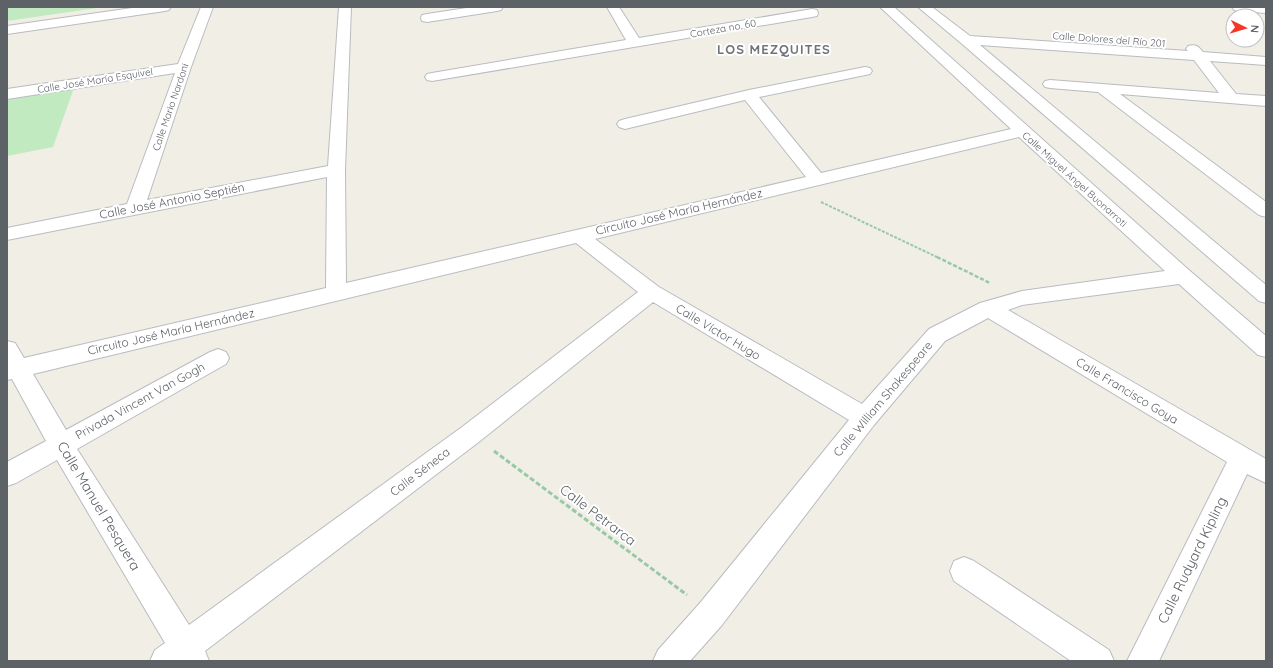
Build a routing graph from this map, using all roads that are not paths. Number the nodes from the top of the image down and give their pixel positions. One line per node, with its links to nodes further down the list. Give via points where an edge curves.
1 (165, 7): 13 (street)
2 (207, 7): 19 (street, Calle Mario Nardoni)
3 (345, 7): 30 (street)
4 (497, 7): 11 (street)
5 (613, 7): 15 (street)
6 (886, 7): 29 (street, Calle Miguel Ángel Buonarroti)
7 (924, 7): 12 (street)
8 (1238, 7): 9 (street)
9 (1266, 9)
10 (812, 13): 15 (street, Corteza no. 60)
11 (426, 18)
12 (951, 29): 14 (street); 17 (street, Calle Dolores del Río 201)
13 (7, 30)
14 (966, 40): 17 (street); 39 (street)
15 (635, 43): 21 (street, Corteza no. 60)
16 (1266, 49): 17 (street, Calle Dolores del Río 201)
17 (1194, 50): 18 (street); 26 (street)
18 (1266, 61)
19 (184, 67): 24 (street, Calle José María Esquivel); 32 (street, Calle Mario Nardoni)
20 (865, 72): 25 (street)
21 (432, 77)
22 (1050, 84): 23 (street)
23 (1102, 88): 26 (street); 33 (street)
24 (7, 94)
25 (749, 95): 28 (street); 31 (street)
26 (1231, 98): 27 (street)
27 (1266, 101)
28 (626, 124)
29 (1023, 131): 31 (street, Circuito José María Hernández); 36 (street, Calle Miguel Ángel Buonarroti)
30 (336, 170): 32 (street, Calle José Antonio Septién); 38 (street)
31 (817, 179): 35 (street, Circuito José María Hernández)
32 (135, 208): 34 (street, Calle José Antonio Septién)
33 (1266, 211)
34 (7, 234)
35 (578, 235): 37 (street, Calle Víctor Hugo); 38 (street, Circuito José María Hernández)
36 (1183, 276): 40 (street, Calle William Shakespeare, via 1022,298); 41 (street, Calle Miguel Ángel Buonarroti)
37 (652, 292): 44 (street, Calle Víctor Hugo); 50 (street, Calle Séneca)
38 (336, 293): 43 (street, Circuito José María Hernández)
39 (1266, 296)
40 (988, 308): 44 (street, Calle William Shakespeare, via 937,335); 46 (street, Calle Francisco Goya)
41 (1266, 349)
42 (218, 358): 45 (street, Privada Vincent Van Gogh)
43 (11, 362): 45 (street, Calle Manuel Pesquera)
44 (865, 418): 51 (street, Calle William Shakespeare, via 711,614)
45 (61, 445): 48 (street, Privada Vincent Van Gogh); 50 (street, Calle Manuel Pesquera)
46 (1242, 459): 47 (street, Calle Francisco Goya); 53 (street, Calle Rudyard Kipling)
47 (1266, 472)
48 (7, 475)
49 (964, 571): 52 (street)
50 (182, 656)
51 (671, 660)
52 (1098, 661)
53 (1143, 661)

